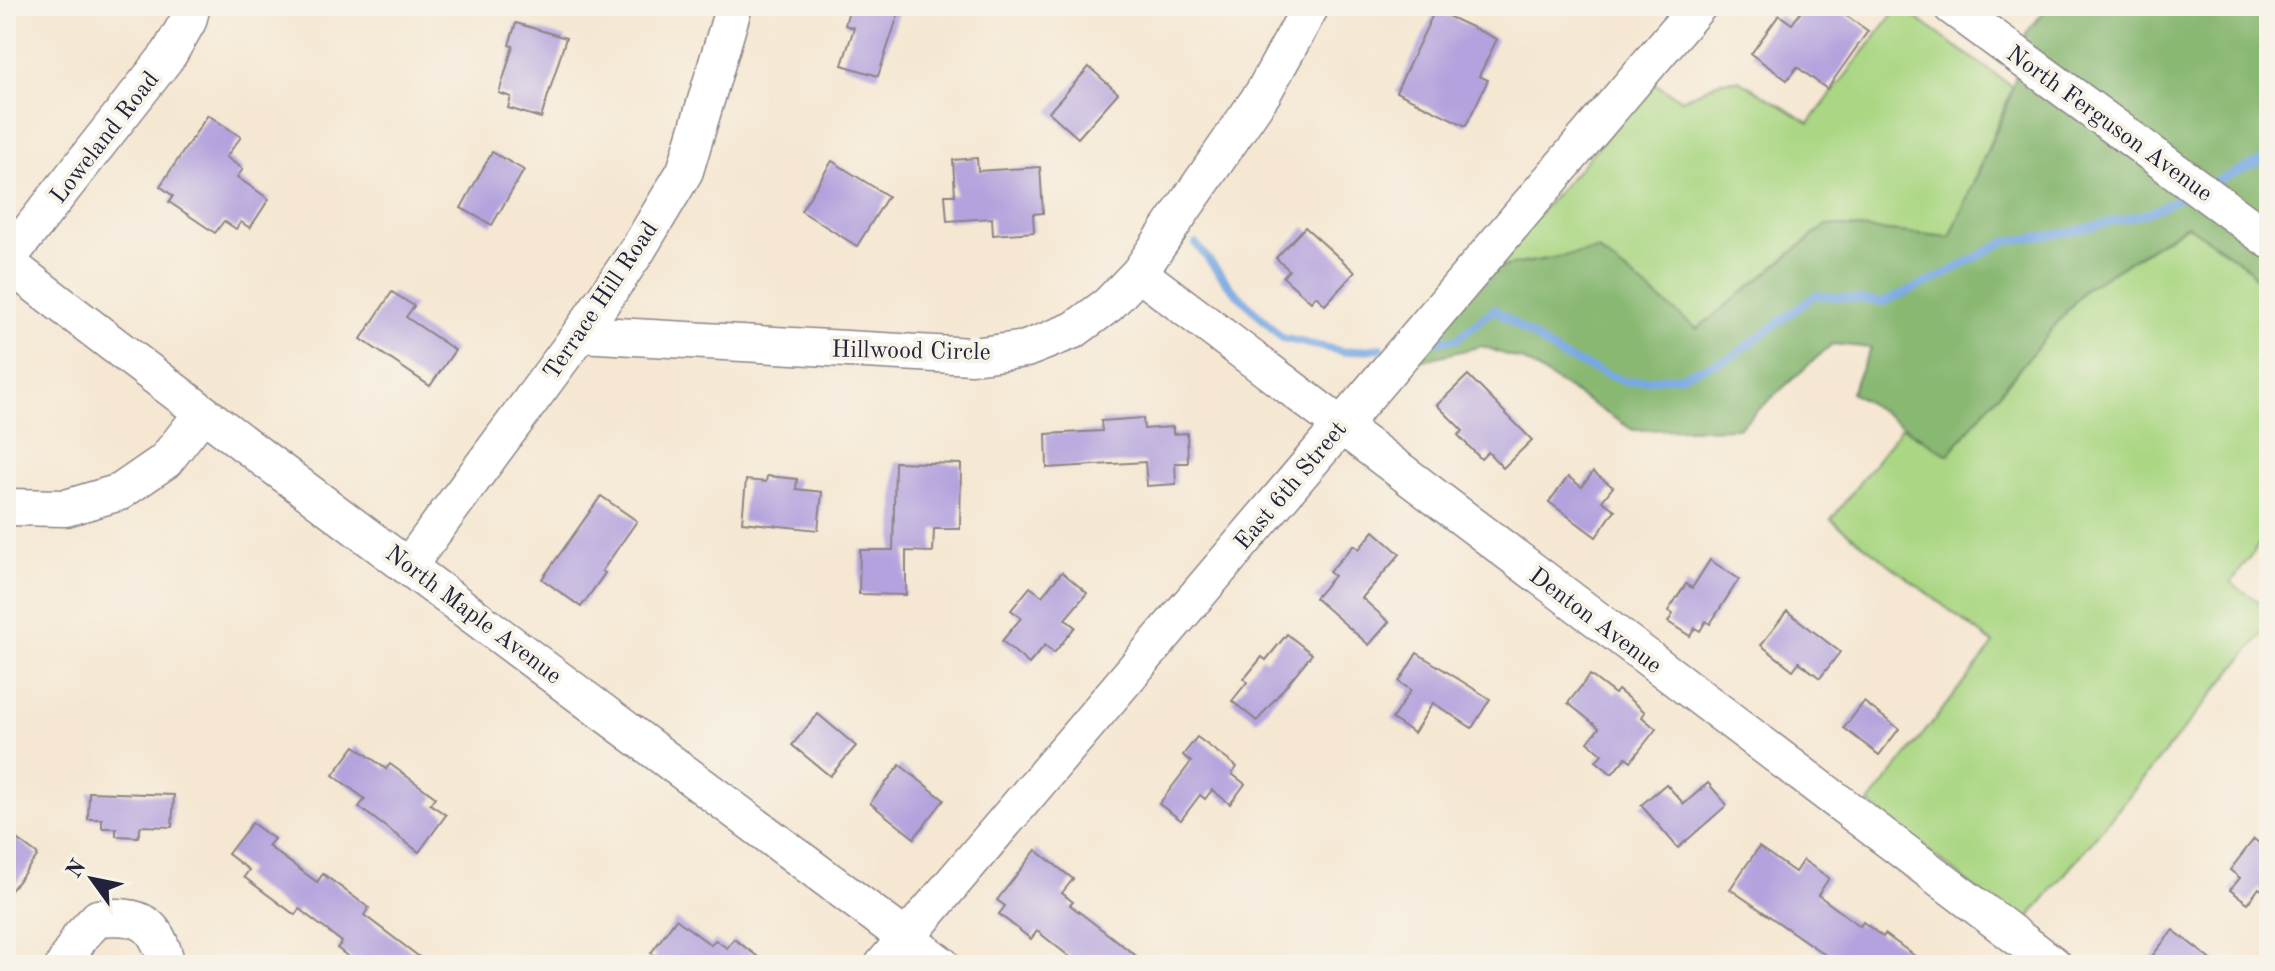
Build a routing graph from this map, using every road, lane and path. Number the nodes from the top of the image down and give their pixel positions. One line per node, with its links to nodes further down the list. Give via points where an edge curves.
1 (192, 6): 7 (street, Loweland Road, via 169,54)
2 (734, 6): 9 (street, Terrace Hill Road, via 685,171)
3 (1311, 6): 8 (street, Hillwood Circle, via 1263,93)
4 (1698, 6): 11 (street, East 6th Street)
5 (1951, 6): 6 (street, North Ferguson Avenue)
6 (2269, 240)
7 (6, 262): 10 (street, North Maple Avenue)
8 (1139, 273): 9 (street, Hillwood Circle, via 1074,330 1026,349 972,356); 11 (street, Denton Avenue)
9 (580, 334): 13 (street, Terrace Hill Road)
10 (202, 414): 12 (street, via 165,461 120,492 66,508); 13 (street, North Maple Avenue)
11 (1339, 426): 14 (street, East 6th Street); 19 (street, Denton Avenue)
12 (6, 507)
13 (409, 565): 14 (street, North Maple Avenue)
14 (906, 938): 17 (street, East 6th Street); 18 (street, North Maple Avenue)
15 (64, 965): 16 (street, via 98,918 125,916 145,923 161,941)
16 (167, 965)
17 (883, 965)
18 (942, 965)
19 (2054, 965)

